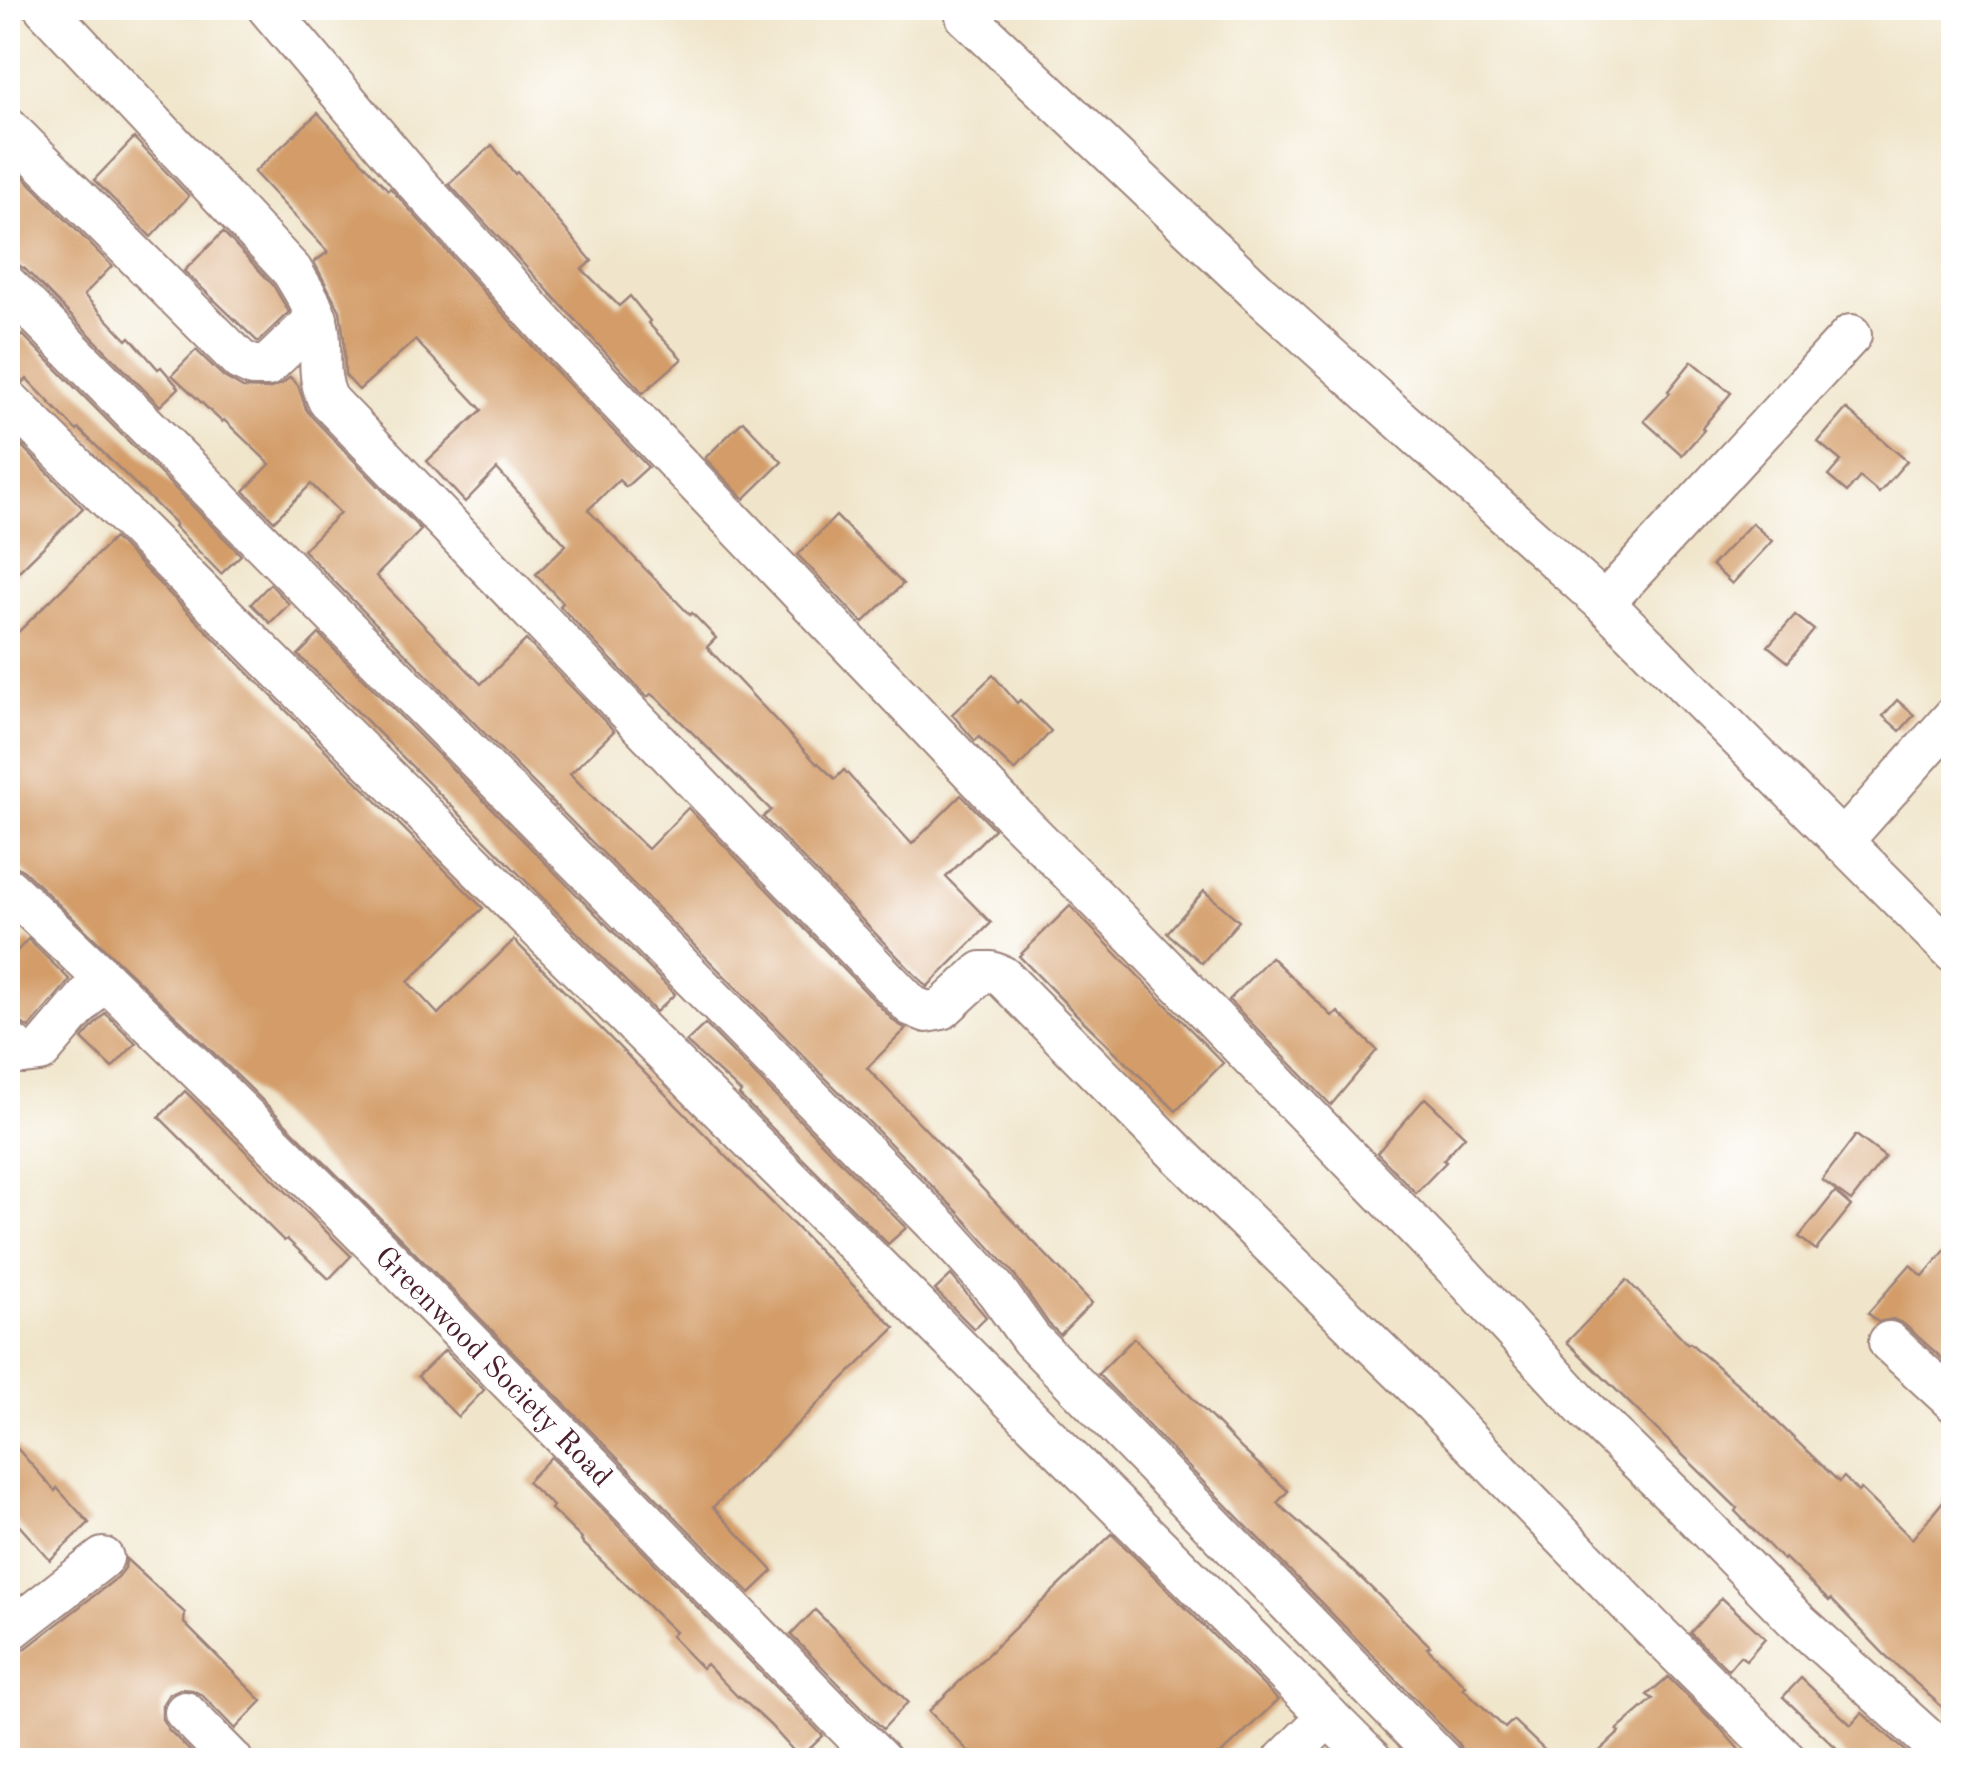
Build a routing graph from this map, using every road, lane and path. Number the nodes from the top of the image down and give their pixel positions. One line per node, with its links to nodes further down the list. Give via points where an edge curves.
1 (45, 8): 6 (street, via 292,271)
2 (268, 8): 28 (street, via 553,333 1011,813 1794,1620)
3 (966, 16): 9 (street, via 1262,296)
4 (8, 128): 6 (street, via 240,360 267,366)
5 (8, 286): 26 (street, via 941,1230 1030,1339)
6 (317, 318): 27 (street, via 320,384 328,400 912,1006 942,1008 982,972 1002,976)
7 (1852, 335): 9 (street)
8 (8, 399): 21 (street)
9 (1604, 604): 11 (street)
10 (1954, 716): 11 (street)
11 (1842, 842): 13 (street)
12 (8, 888): 14 (street, Greenwood Society Road)
13 (1954, 953)
14 (104, 978): 15 (street, via 40,1052 24,1054); 23 (street, Greenwood Society Road)
15 (8, 1042)
16 (1889, 1342): 17 (street)
17 (1954, 1402)
18 (103, 1558): 19 (street)
19 (8, 1632)
20 (185, 1712): 22 (street)
21 (1328, 1716): 24 (street); 25 (street)
22 (232, 1760)
23 (880, 1760)
24 (1284, 1760)
25 (1372, 1760)
26 (1440, 1760)
27 (1786, 1760)
28 (1951, 1760)

